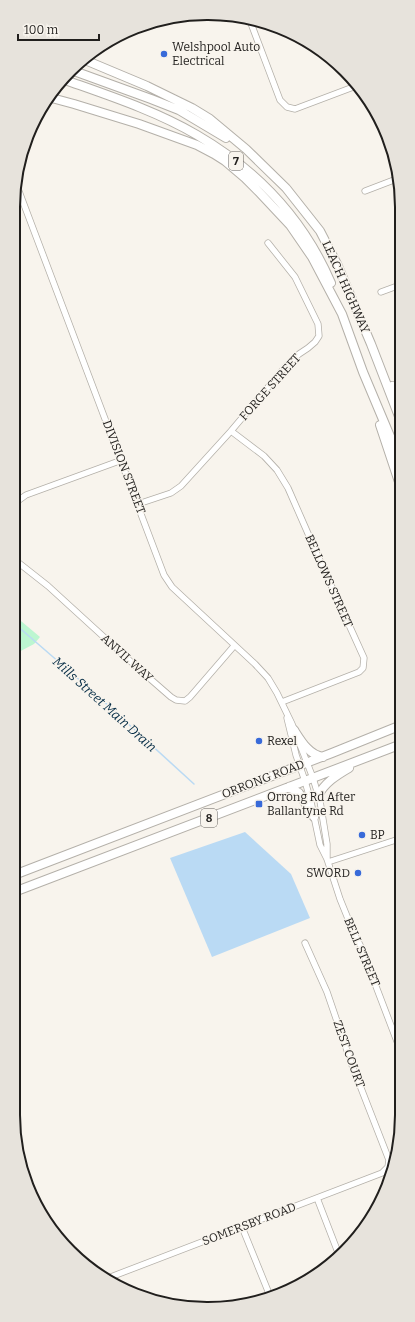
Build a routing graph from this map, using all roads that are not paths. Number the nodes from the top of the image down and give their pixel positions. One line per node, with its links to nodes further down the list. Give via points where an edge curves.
1 (252, 25): 5 (street, via 280,100 286,107 295,109)
2 (90, 62): 7 (highway, 7, via 192,108 210,119)
3 (78, 72): 7 (highway, 7, via 179,110 228,139)
4 (69, 82): 14 (highway, 7, via 124,101 186,129 228,155 255,176 284,205 306,235 322,261)
5 (351, 88)
6 (55, 99): 14 (highway, 7, via 139,124 196,145 224,161 245,178 290,225 312,257)
7 (268, 170): 15 (highway, LEACH HIGHWAY / 7, via 286,188 320,231)
8 (393, 180): 9 (street)
9 (365, 191)
10 (20, 195): 21 (street, DIVISION STREET)
11 (268, 244): 19 (street, FORGE STREET, via 295,276 318,324 319,336 286,366)
12 (395, 287): 13 (street)
13 (381, 292)
14 (342, 314): 16 (highway, LEACH HIGHWAY / 7)
15 (371, 344): 17 (highway); 18 (highway, LEACH HIGHWAY / 7)
16 (363, 372): 20 (highway, LEACH HIGHWAY / 7); 22 (highway)
17 (395, 392)
18 (395, 406)
19 (231, 431): 24 (street, FORGE STREET, via 180,486 171,493); 27 (street, BELLOWS STREET, via 264,456 288,488 364,658 363,668 359,672)
20 (395, 448)
21 (122, 460): 23 (street); 24 (street, DIVISION STREET)
22 (395, 470)
23 (20, 500)
24 (138, 504): 26 (street, DIVISION STREET, via 172,587)
25 (20, 564): 26 (street, ANVIL WAY, via 176,700 186,701)
26 (234, 646): 27 (street, DIVISION STREET, via 264,674)
27 (282, 702): 28 (street, DIVISION STREET)
28 (286, 712): 30 (street, DIVISION STREET); 34 (street, DIVISION STREET)
29 (395, 728): 33 (highway, ORRONG ROAD / 8)
30 (294, 730): 33 (highway, via 306,747); 34 (street, DIVISION STREET)
31 (395, 747): 32 (highway, ORRONG ROAD / 8)
32 (370, 756): 35 (highway, ORRONG ROAD / 8); 37 (highway, via 332,779)
33 (323, 757): 34 (highway, ORRONG ROAD / 8)
34 (303, 764): 35 (street); 41 (highway, ORRONG ROAD / 8)
35 (309, 779): 36 (highway, ORRONG ROAD / 8); 37 (street, BELL STREET); 38 (street, BELL STREET)
36 (289, 787): 38 (highway, via 298,793); 42 (highway, ORRONG ROAD / 8)
37 (318, 796): 40 (street, BELL STREET, via 327,844)
38 (314, 817): 40 (street, BELL STREET, via 320,844)
39 (395, 840): 40 (street)
40 (327, 860): 44 (street, BELL STREET)
41 (20, 873)
42 (20, 890)
43 (305, 943): 45 (street, ZEST COURT, via 327,992)
44 (395, 1036)
45 (388, 1166)
46 (388, 1167): 47 (street, SOMERSBY ROAD, via 382,1173)
47 (316, 1198): 48 (street, SOMERSBY ROAD); 49 (street)
48 (242, 1227): 50 (street, SOMERSBY ROAD); 51 (street)
49 (337, 1250)
50 (113, 1276)
51 (268, 1292)

